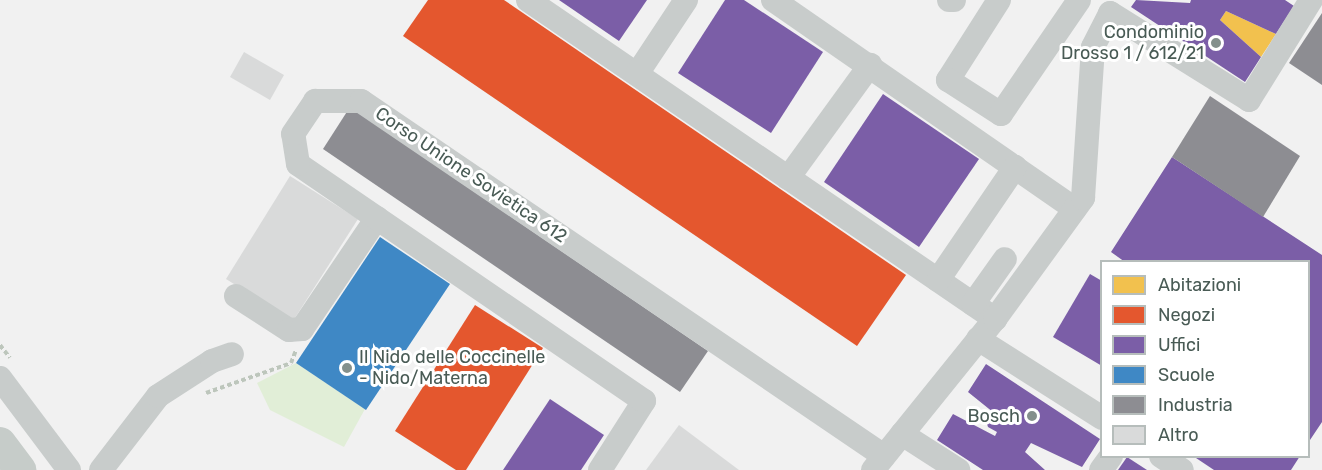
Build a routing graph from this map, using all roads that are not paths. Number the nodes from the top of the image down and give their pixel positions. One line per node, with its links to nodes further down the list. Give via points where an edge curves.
1 (528, 0): 11 (street)
2 (686, 0): 11 (street)
3 (773, 0): 10 (street)
4 (949, 0): 5 (street)
5 (954, 0)
6 (999, 0): 7 (street, via 948,80 1001,114)
7 (1079, 0)
8 (1311, 0): 9 (street, Corso Unione Sovietica 612, via 1249,100)
9 (1110, 7): 14 (street, Corso Unione Sovietica 612, via 1086,49 1083,198)
10 (870, 65): 12 (street); 13 (street)
11 (637, 74): 13 (street)
12 (1016, 167): 14 (street); 17 (street)
13 (788, 178): 17 (street)
14 (1075, 209): 20 (street, Corso Unione Sovietica 612)
15 (377, 218): 18 (street, via 302,329 289,330); 28 (street, Corso Unione Sovietica 612, via 298,164 293,134 315,101 361,101); 32 (street, Corso Unione Sovietica 612, via 645,401)
16 (1005, 259): 19 (street)
17 (938, 280): 19 (street)
18 (237, 296)
19 (973, 304): 20 (street)
20 (995, 319): 21 (street, Corso Unione Sovietica 612)
21 (978, 339): 24 (street); 25 (street, Corso Unione Sovietica 612)
22 (232, 354): 31 (street, via 212,361 158,396)
23 (0, 378): 30 (street)
24 (1100, 417)
25 (902, 434): 28 (street, Corso Unione Sovietica 612); 33 (street)
26 (0, 443): 29 (main road)
27 (1164, 458): 34 (street)
28 (878, 463)
29 (20, 470)
30 (69, 470)
31 (101, 470)
32 (600, 470)
33 (958, 470)
34 (1182, 470)

